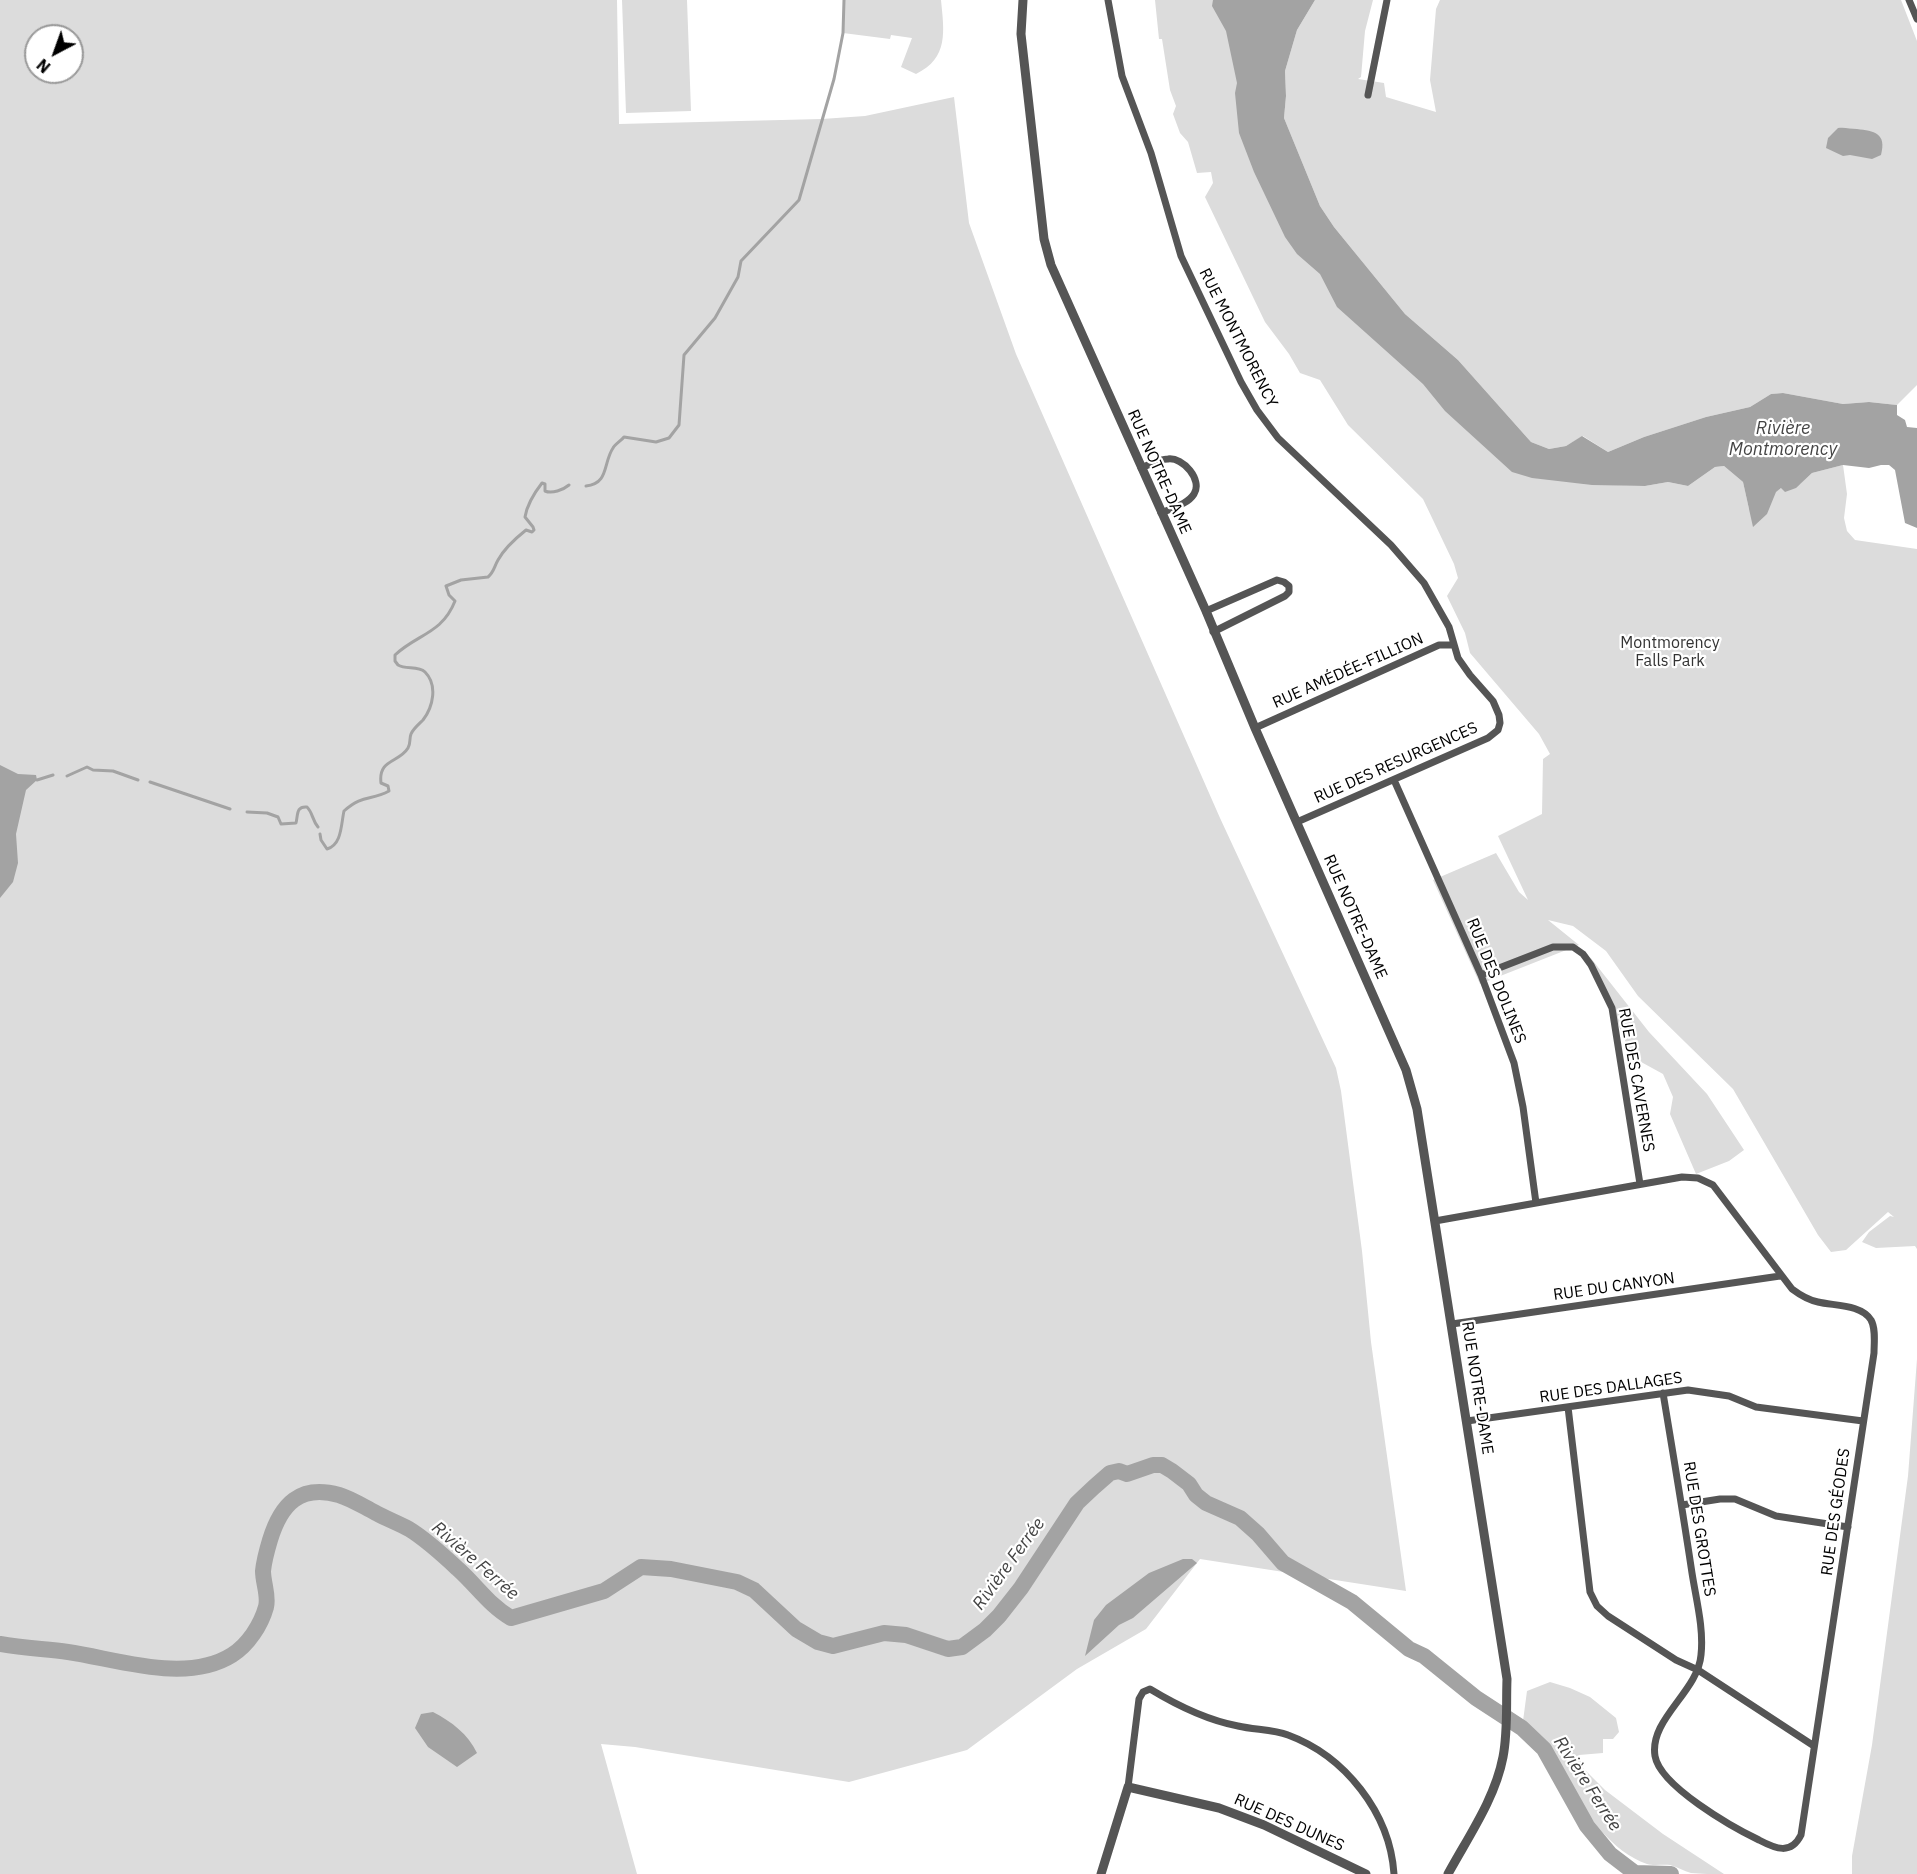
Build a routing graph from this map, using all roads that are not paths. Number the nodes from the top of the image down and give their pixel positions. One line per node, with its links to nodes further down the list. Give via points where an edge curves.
1 (1023, 0): 7 (street, RUE NOTRE-DAME, via 1021,34 1044,239 1051,265)
2 (1108, 0): 11 (street, RUE MONTMORENCY, via 1122,76 1151,153 1181,256 1241,382 1278,438 1390,545 1424,583 1443,614)
3 (1387, 0): 6 (street)
4 (1909, 0): 5 (street)
5 (1917, 19)
6 (1368, 95)
7 (1141, 468): 8 (street, RUE NOTRE-DAME); 8 (street, via 1175,459 1193,475 1194,494)
8 (1161, 513): 9 (street, RUE NOTRE-DAME)
9 (1206, 611): 10 (street, RUE NOTRE-DAME); 10 (street, via 1277,580 1290,586 1285,597)
10 (1213, 632): 13 (street, RUE NOTRE-DAME)
11 (1454, 645): 12 (street, RUE MONTMORENCY, via 1458,658 1493,701); 13 (street, RUE AMÉDÉE-FILLION, via 1439,645)
12 (1500, 723): 14 (street, RUE DES RESURGENCES, via 1488,738)
13 (1255, 728): 15 (street, RUE NOTRE-DAME)
14 (1394, 780): 15 (street, RUE DES RESURGENCES); 16 (street, RUE DES DOLINES)
15 (1297, 822): 19 (street, RUE NOTRE-DAME, via 1406,1070 1417,1109)
16 (1481, 975): 17 (street, RUE DES CAVERNES, via 1553,947 1573,947 1583,954 1612,1008); 18 (street, RUE DES DOLINES, via 1514,1063 1524,1107)
17 (1640, 1184): 18 (street, RUE DES GÉODES); 20 (street, RUE DES GÉODES, via 1682,1177 1698,1178 1713,1185)
18 (1536, 1203): 19 (street, RUE DES GÉODES)
19 (1436, 1221): 21 (street, RUE NOTRE-DAME)
20 (1780, 1276): 21 (street, RUE DU CANYON); 25 (street, RUE DES GÉODES, via 1803,1297 1850,1308 1870,1318 1874,1353)
21 (1452, 1324): 24 (street, RUE NOTRE-DAME)
22 (1663, 1393): 23 (street, RUE DES DALLAGES); 25 (street, RUE DES DALLAGES, via 1711,1392 1756,1407); 26 (street, RUE DES GROTTES)
23 (1568, 1407): 24 (street, RUE DES DALLAGES); 28 (street, via 1590,1593 1608,1617)
24 (1467, 1421): 34 (street, RUE NOTRE-DAME, via 1507,1679 1506,1732 1503,1758 1489,1798)
25 (1863, 1421): 27 (street, RUE DES GÉODES)
26 (1682, 1505): 27 (street, via 1735,1499 1776,1516); 28 (street, RUE DES GROTTES, via 1701,1634)
27 (1848, 1527): 29 (street, RUE DES GÉODES)
28 (1698, 1670): 29 (street); 29 (street, RUE DES GÉODES, via 1660,1729 1655,1757 1675,1786 1709,1811 1760,1841 1780,1849 1789,1848 1801,1835)
29 (1814, 1746)
30 (1128, 1787): 31 (street); 32 (street, RUE DES DUNES, via 1219,1808); 33 (street, via 1139,1699 1150,1689 1202,1717 1286,1734 1319,1749 1350,1776 1374,1809 1387,1838)
31 (1101, 1874)
32 (1366, 1874)
33 (1394, 1874)
34 (1448, 1874)

